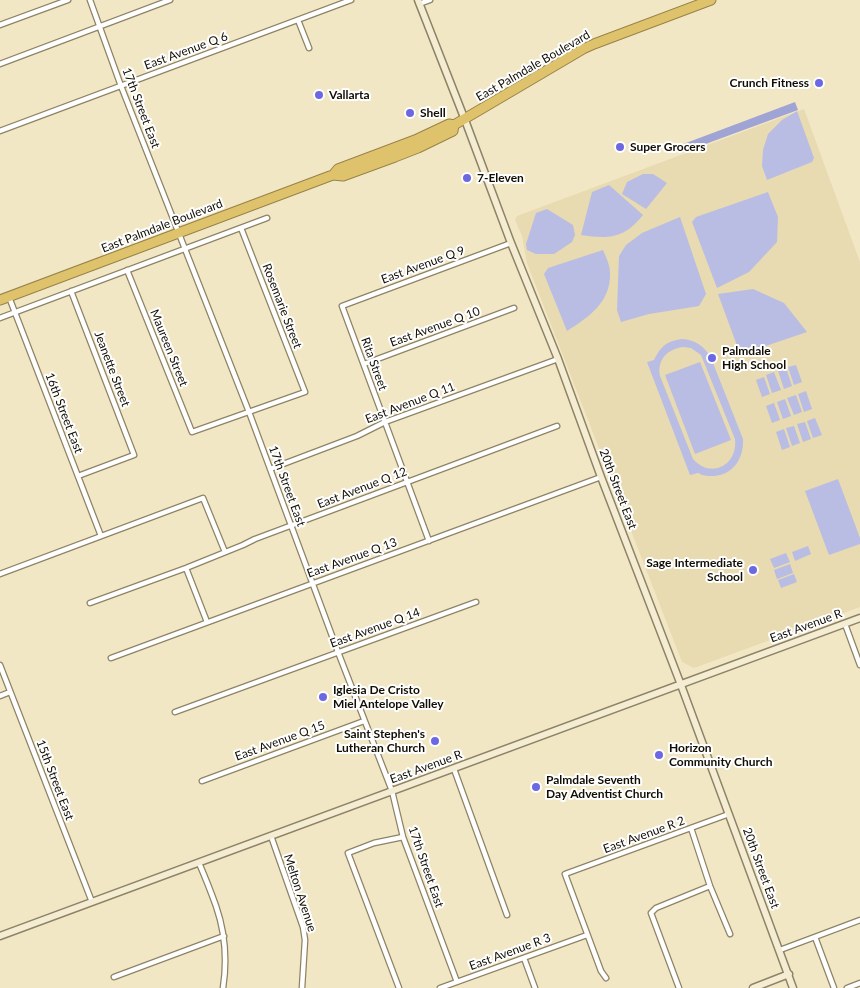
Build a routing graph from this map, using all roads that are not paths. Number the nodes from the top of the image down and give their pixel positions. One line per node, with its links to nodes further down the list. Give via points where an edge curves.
1 (68, 0): 9 (street)
2 (90, 0): 10 (street, 17th Street East)
3 (170, 0): 10 (street)
4 (351, 0): 8 (street, East Avenue Q 6)
5 (430, 0): 7 (street)
6 (711, 0): 14 (highway, East Palmdale Boulevard, via 583,49)
7 (418, 2): 14 (street, 20th Street East)
8 (298, 20): 11 (street); 13 (street, East Avenue Q 6)
9 (0, 25)
10 (99, 27): 12 (street); 13 (street, 17th Street East)
11 (309, 48)
12 (0, 64)
13 (121, 86): 16 (street, East Avenue Q 6); 22 (street, 17th Street East)
14 (465, 120): 15 (highway, East Palmdale Boulevard); 23 (street, 20th Street East)
15 (454, 126): 17 (highway, East Palmdale Boulevard, via 449,124); 18 (highway, East Palmdale Boulevard, via 453,131 418,148)
16 (0, 131)
17 (391, 149): 18 (highway, via 363,164); 19 (highway, East Palmdale Boulevard, via 338,169)
18 (358, 171): 19 (highway, East Palmdale Boulevard)
19 (333, 175): 22 (highway, East Palmdale Boulevard)
20 (267, 218): 21 (street)
21 (241, 228): 24 (street); 34 (street, Rosemarie Street, via 305,392)
22 (179, 234): 24 (street, 17th Street East); 27 (highway, East Palmdale Boulevard)
23 (511, 243): 28 (street, East Avenue Q 9); 32 (street, 20th Street East)
24 (185, 249): 25 (street); 34 (street, 17th Street East)
25 (128, 270): 26 (street); 34 (street, Maureen Street, via 192,432)
26 (71, 291): 30 (street); 38 (street, Jeanette Street, via 134,455)
27 (4, 298): 30 (street, 16th Street East)
28 (342, 306): 33 (street, Rita Street)
29 (514, 308): 33 (street, East Avenue Q 10)
30 (15, 312): 31 (street); 38 (street, 16th Street East)
31 (0, 318)
32 (558, 359): 35 (street, East Avenue Q 11); 39 (street, 20th Street East)
33 (364, 364): 35 (street, Rita Street)
34 (249, 412): 37 (street, 17th Street East)
35 (385, 422): 37 (street, East Avenue Q 11); 40 (street, Rita Street)
36 (558, 426): 40 (street, East Avenue Q 12)
37 (270, 469): 41 (street, 17th Street East)
38 (78, 476): 42 (street, 16th Street East)
39 (601, 477): 43 (street, East Avenue Q 13); 57 (street, 20th Street East)
40 (407, 482): 41 (street, East Avenue Q 12); 43 (street, Rita Street)
41 (291, 526): 44 (street, East Avenue Q 12); 47 (street, 17th Street East)
42 (101, 536): 44 (street, via 203,498); 46 (street)
43 (429, 541): 47 (street, East Avenue Q 13)
44 (225, 552): 45 (street, East Avenue Q 12)
45 (186, 568): 49 (street, East Avenue Q 12); 51 (street)
46 (0, 574)
47 (312, 583): 51 (street, East Avenue Q 13); 53 (street, 17th Street East)
48 (476, 602): 53 (street, East Avenue Q 14)
49 (90, 603)
50 (860, 618): 52 (street, East Avenue R)
51 (207, 622): 54 (street, East Avenue Q 13)
52 (845, 624): 56 (street); 57 (street, East Avenue R)
53 (338, 652): 60 (street, East Avenue Q 14); 61 (street, 17th Street East)
54 (111, 658)
55 (0, 665): 58 (street, 15th Street East)
56 (860, 665)
57 (681, 685): 62 (street, East Avenue R); 65 (street, 20th Street East)
58 (10, 692): 59 (street); 71 (street, 15th Street East)
59 (0, 696)
60 (176, 712)
61 (364, 721): 63 (street, East Avenue Q 15); 64 (street, 17th Street East)
62 (454, 769): 64 (street, East Avenue R); 72 (street)
63 (202, 781)
64 (392, 792): 67 (street, East Avenue R); 68 (street, 17th Street East)
65 (729, 814): 66 (street, East Avenue R 2); 79 (street, 20th Street East)
66 (691, 828): 70 (street); 75 (street, East Avenue R 2, via 565,874)
67 (271, 836): 69 (street, East Avenue R); 87 (street, Melton Avenue, via 303,927)
68 (403, 837): 84 (street, 17th Street East); 88 (street, via 348,853)
69 (199, 862): 71 (street, East Avenue R); 77 (street)
70 (710, 886): 74 (street); 91 (street, via 651,913)
71 (92, 902): 76 (street, East Avenue R)
72 (507, 915)
73 (860, 920): 78 (street)
74 (730, 934)
75 (587, 935): 80 (street, East Avenue R 3); 83 (street)
76 (0, 936)
77 (224, 936): 82 (street); 86 (street)
78 (815, 936): 79 (street); 94 (street)
79 (780, 950): 81 (street, 20th Street East)
80 (524, 958): 84 (street, East Avenue R 3); 90 (street)
81 (789, 974): 92 (street); 93 (street, 20th Street East)
82 (114, 977)
83 (606, 978)
84 (457, 982): 89 (street, East Avenue R 3)
85 (860, 983): 95 (street)
86 (223, 988)
87 (302, 988)
88 (399, 988)
89 (440, 988)
90 (535, 988)
91 (679, 988)
92 (753, 988)
93 (794, 988)
94 (834, 988)
95 (847, 988)

